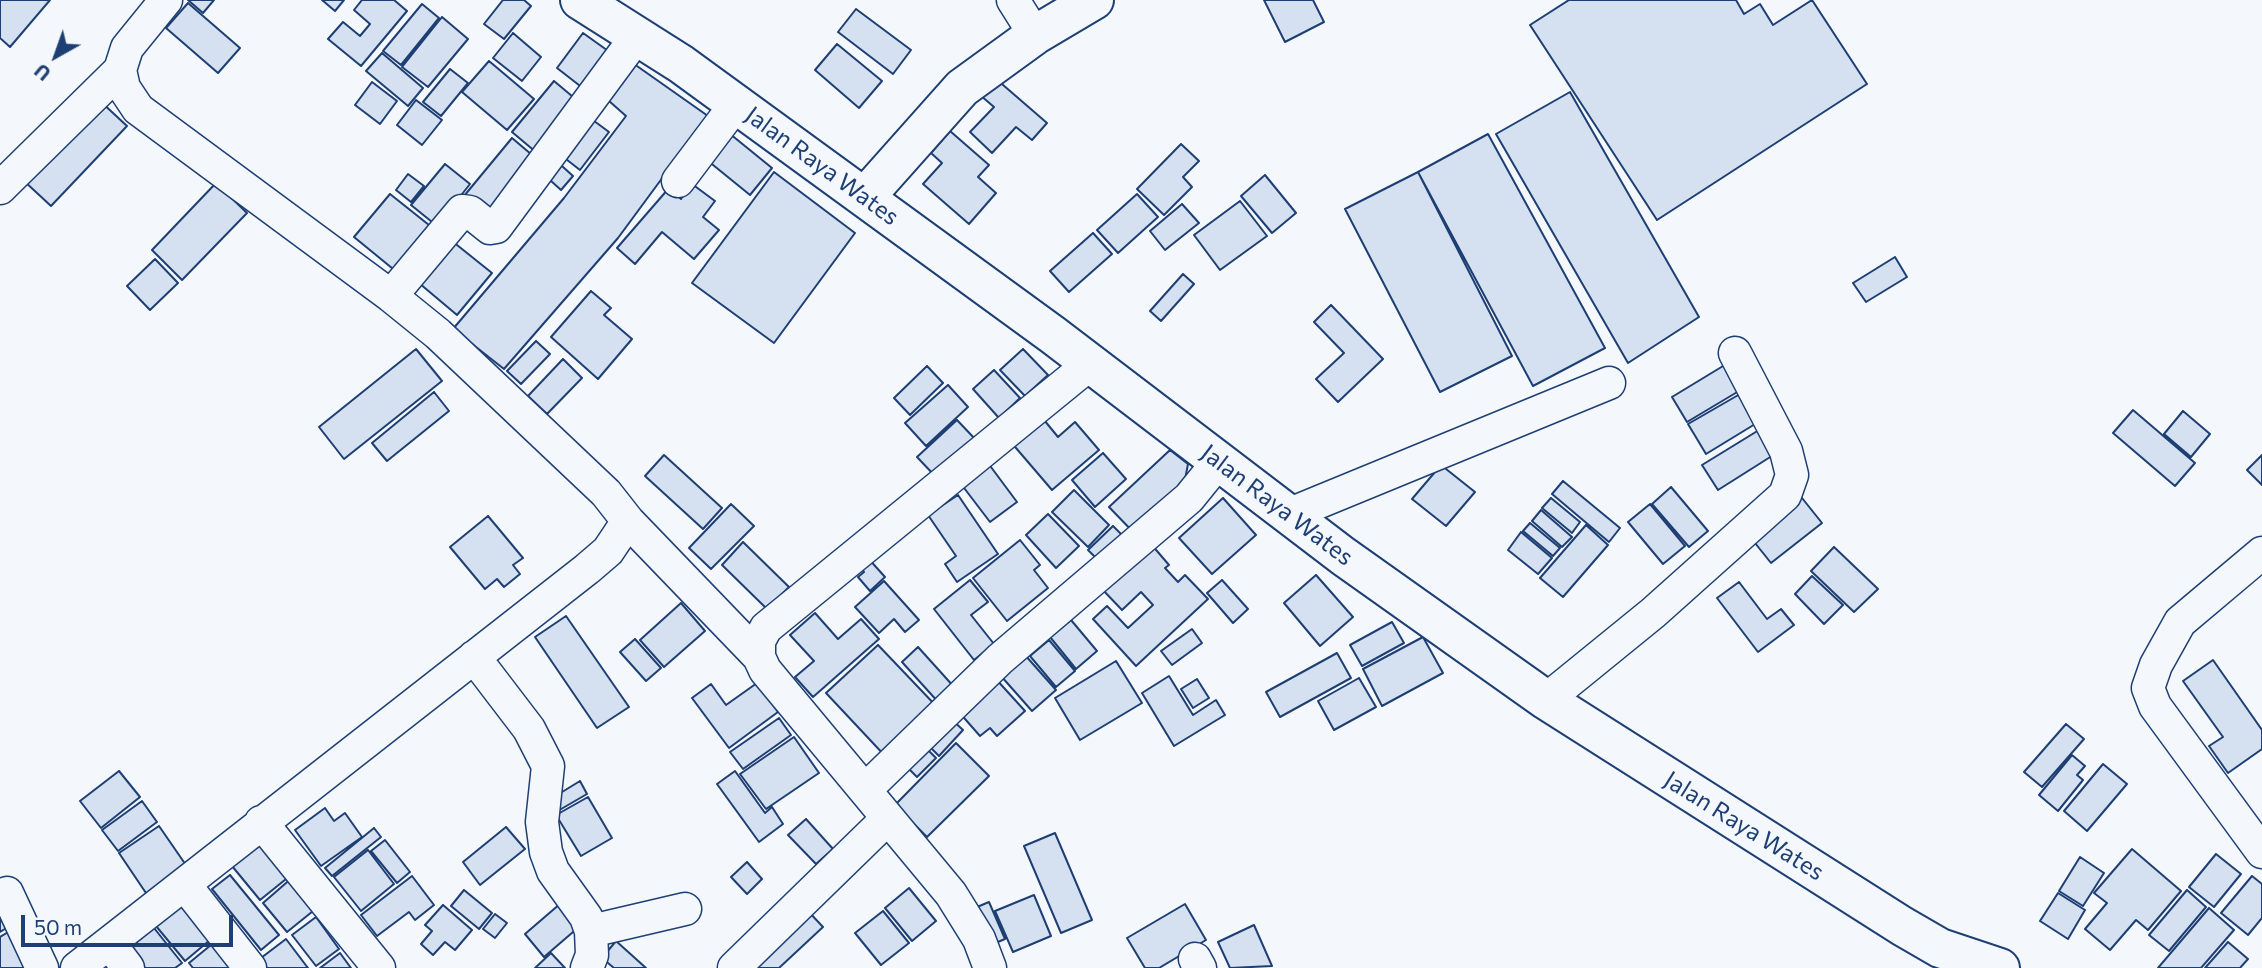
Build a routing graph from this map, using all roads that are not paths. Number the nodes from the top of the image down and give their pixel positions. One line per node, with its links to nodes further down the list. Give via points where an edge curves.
1 (166, 0): 7 (street, via 127,48)
2 (580, 0): 6 (main road, Jalan Raya Wates)
3 (1013, 0): 5 (street)
4 (1094, 0): 5 (main road)
5 (1035, 35): 11 (main road, via 961,88)
6 (636, 36): 8 (main road, Jalan Raya Wates); 12 (street, via 496,227 462,211)
7 (120, 70): 10 (street); 12 (street, via 124,88 138,109)
8 (736, 104): 9 (street); 11 (main road, Jalan Raya Wates)
9 (678, 181)
10 (0, 188)
11 (865, 197): 14 (main road, Jalan Raya Wates)
12 (391, 296): 18 (street, via 438,334 606,494)
13 (1735, 353): 22 (street, via 1786,451 1791,475 1785,495 1653,613)
14 (1091, 363): 16 (main road, Jalan Raya Wates); 21 (street, via 766,628 759,641)
15 (1609, 383): 17 (street)
16 (1219, 461): 17 (main road, Jalan Raya Wates); 23 (street, via 1189,499 1000,659)
17 (1290, 514): 22 (main road, Jalan Raya Wates)
18 (628, 521): 20 (street, via 608,551); 21 (street)
19 (2262, 553): 26 (street, via 2180,622 2155,665 2148,688 2155,706)
20 (474, 657): 25 (street); 30 (street, via 541,749 548,766 542,822 546,852 553,871)
21 (759, 657): 23 (street)
22 (1546, 700): 39 (main road, Jalan Raya Wates, via 1902,926 1940,948)
23 (864, 790): 24 (street)
24 (887, 819): 37 (street); 38 (street, via 951,894 979,939)
25 (261, 822): 27 (street); 35 (street)
26 (2262, 852)
27 (185, 885): 31 (street); 34 (street)
28 (7, 893): 32 (street)
29 (684, 909): 30 (street)
30 (592, 931): 36 (street)
31 (119, 956): 33 (street)
32 (42, 968)
33 (77, 968)
34 (250, 968)
35 (379, 968)
36 (587, 968)
37 (734, 968)
38 (990, 968)
39 (2000, 968)

